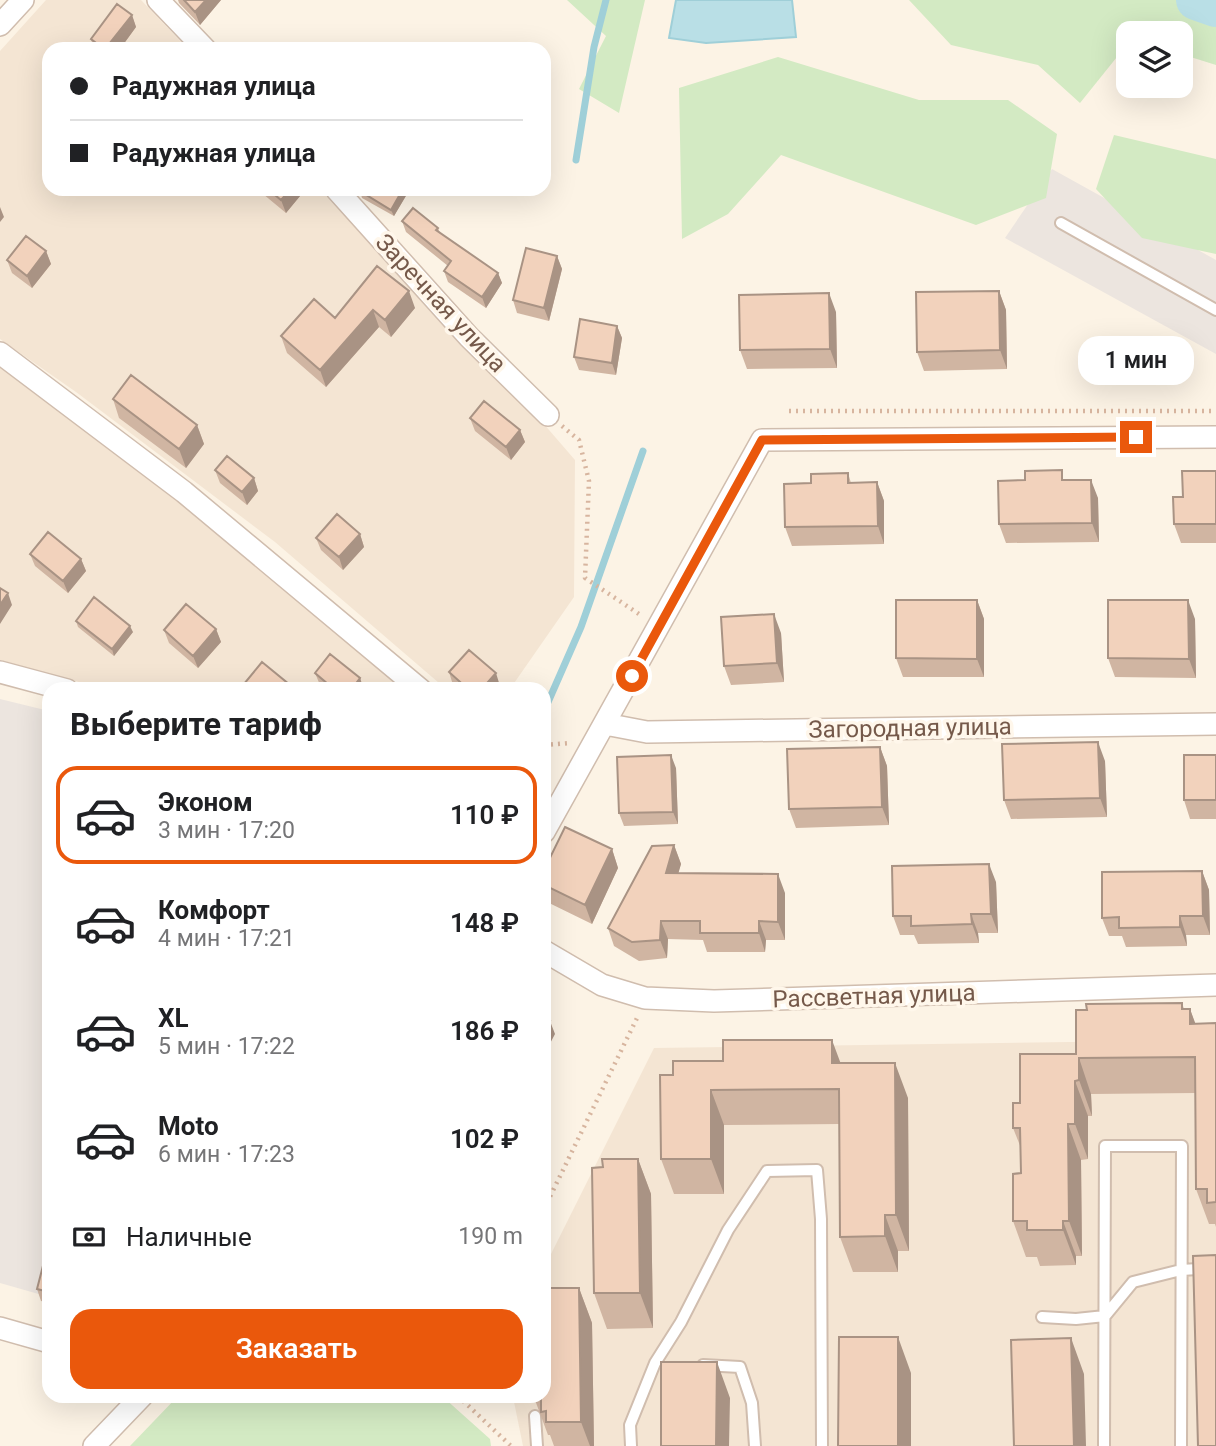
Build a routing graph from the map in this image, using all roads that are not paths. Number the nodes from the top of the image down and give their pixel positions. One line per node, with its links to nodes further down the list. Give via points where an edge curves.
1 (23, 0): 3 (street)
2 (158, 0): 4 (street)
3 (0, 25)
4 (198, 42)
5 (342, 196): 9 (street, Заречная улица, via 469,337)
6 (1061, 223): 7 (lane)
7 (1216, 310)
8 (0, 353): 12 (street, via 184,492)
9 (548, 415)
10 (1216, 437): 14 (street, via 762,440)
11 (0, 673): 13 (street)
12 (411, 682)
13 (42, 684)
14 (605, 724): 15 (street, Загородная улица, via 647,732); 16 (street)
15 (1216, 724)
16 (551, 819)
17 (551, 954): 18 (street, Рассветная улица, via 602,985 645,998 713,1001)
18 (1216, 985)
19 (1216, 1268): 20 (lane)
20 (1181, 1270): 21 (lane, via 1133,1282); 21 (lane, via 1182,1146 1105,1146); 36 (lane)
21 (1105, 1316): 22 (lane); 35 (lane)
22 (1042, 1317)
23 (0, 1328): 24 (street)
24 (42, 1340)
25 (655, 1363): 26 (lane); 32 (lane, via 630,1425); 34 (lane, via 728,1230 767,1171 817,1170)
26 (668, 1364)
27 (693, 1365): 33 (lane, via 740,1367 751,1403)
28 (135, 1403): 30 (street)
29 (535, 1416): 31 (lane)
30 (94, 1446)
31 (537, 1446)
32 (631, 1446)
33 (755, 1446)
34 (822, 1446)
35 (1104, 1446)
36 (1181, 1446)

